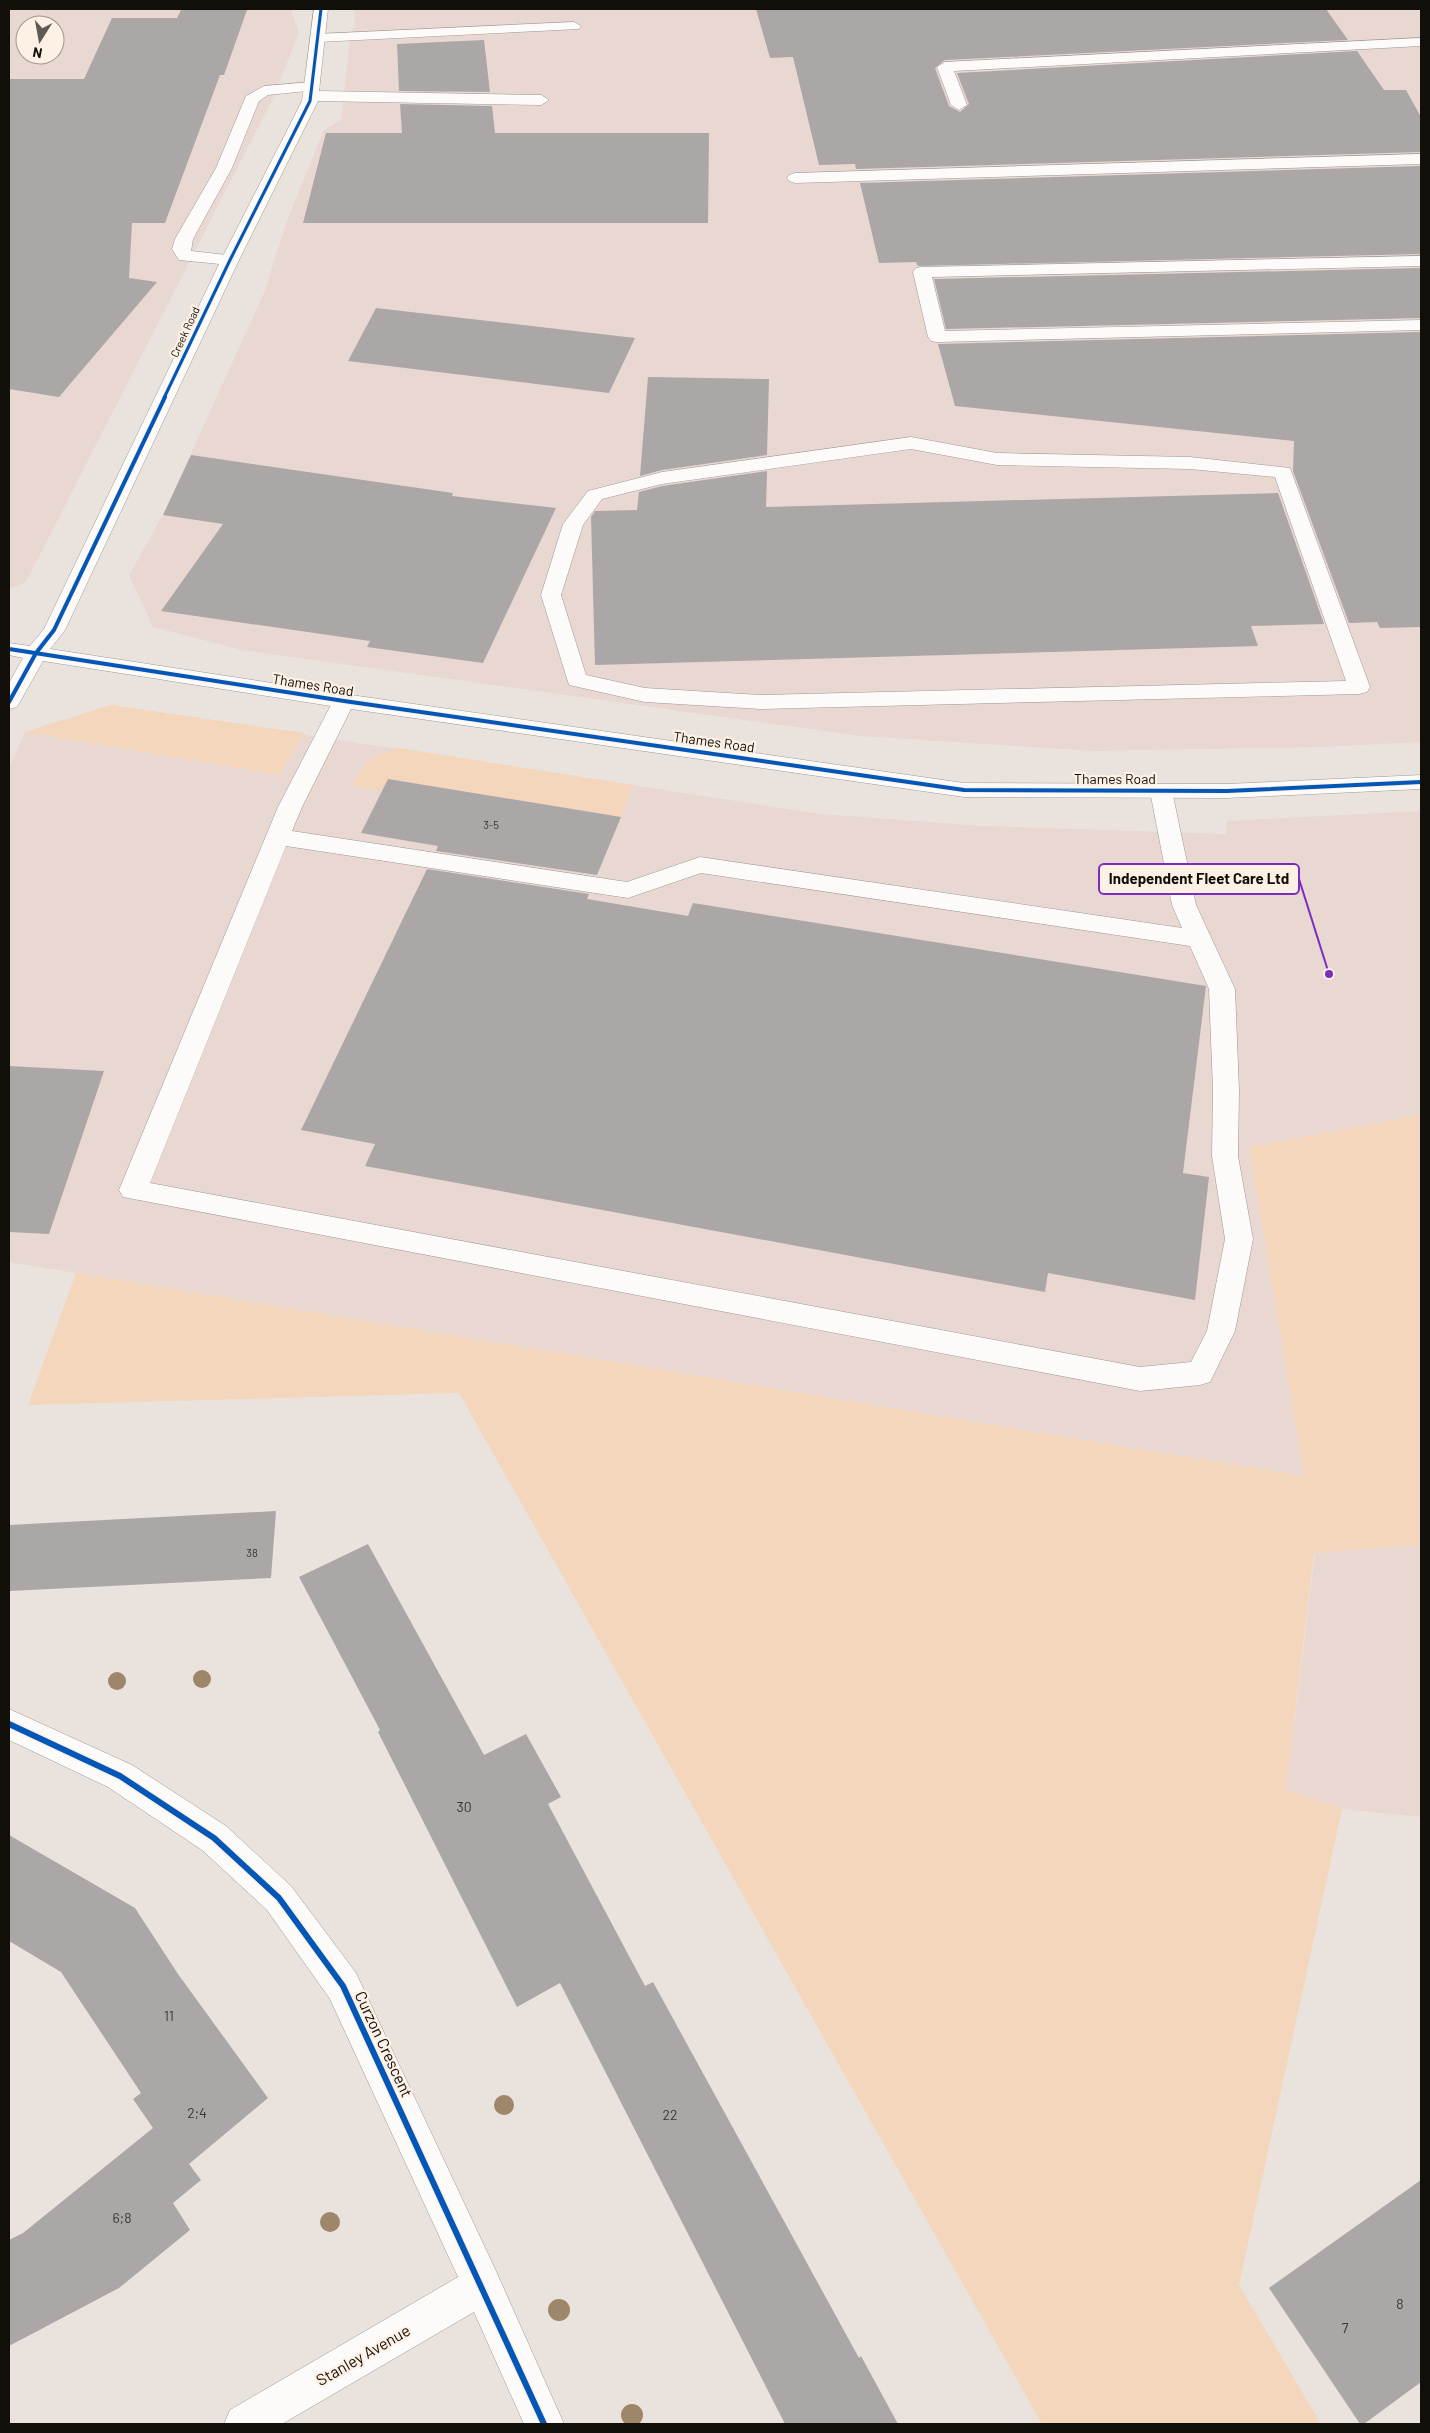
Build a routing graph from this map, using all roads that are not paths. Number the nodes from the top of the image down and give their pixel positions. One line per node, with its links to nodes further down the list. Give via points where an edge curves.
1 (321, 9): 5 (street, Creek Road)
2 (538, 9): 4 (street)
3 (574, 26): 4 (street)
4 (542, 27): 5 (street)
5 (318, 38): 7 (street, Creek Road)
6 (1421, 42): 9 (street, via 945,66)
7 (311, 92): 8 (street); 14 (street, Creek Road); 14 (street, via 264,91 252,99 224,168 184,239 181,250 185,256)
8 (541, 100)
9 (959, 105)
10 (1421, 159): 11 (street)
11 (795, 178)
12 (1219, 181): 13 (street)
13 (1160, 182)
14 (230, 260): 18 (street, Creek Road, via 54,630)
15 (1421, 260): 16 (street, via 922,272 937,337)
16 (1421, 325)
17 (9, 649): 18 (street, Thames Road)
18 (36, 653): 20 (street, Thames Road); 21 (street, Creek Road)
19 (1359, 687): 19 (street, via 1283,472 1190,463 997,459 912,443 662,478 595,495 573,524 552,595 577,680 645,695 760,702)
20 (344, 701): 23 (street, Thames Road, via 964,790); 24 (street, via 290,808)
21 (9, 702)
22 (1421, 782): 23 (street, Thames Road)
23 (1160, 791): 25 (street, via 1184,905)
24 (279, 837): 25 (street, via 628,890 700,865); 25 (street, via 133,1190 1140,1379 1200,1373 1221,1331 1239,1239 1225,1156 1222,989)
25 (1200, 940)
26 (9, 1724): 27 (street, Curzon Crescent, via 120,1776 214,1838 279,1898 343,1986)
27 (482, 2285): 28 (street, Stanley Avenue); 29 (street, Curzon Crescent)
28 (244, 2424)
29 (544, 2424)

